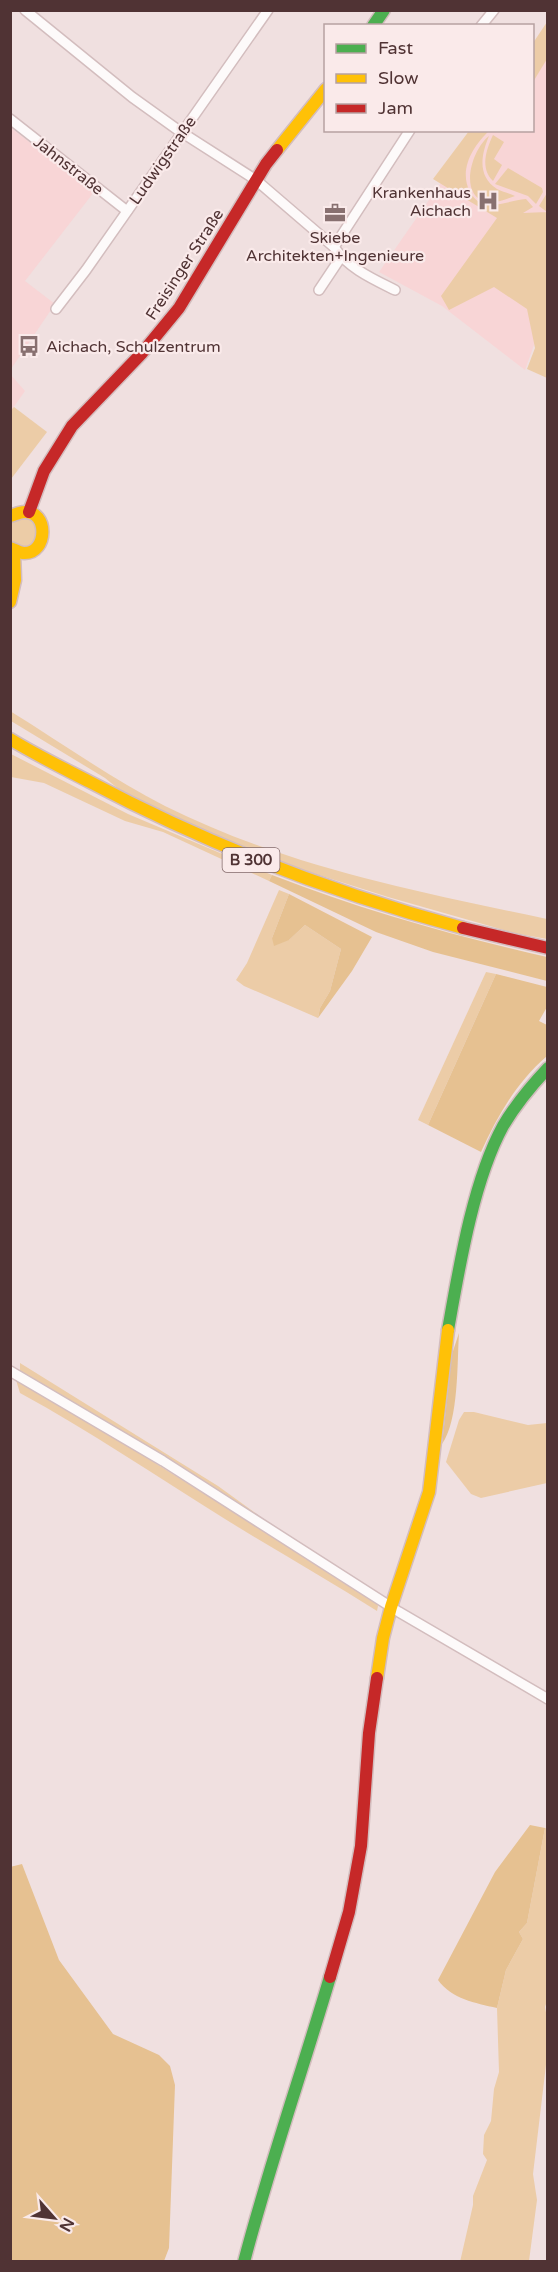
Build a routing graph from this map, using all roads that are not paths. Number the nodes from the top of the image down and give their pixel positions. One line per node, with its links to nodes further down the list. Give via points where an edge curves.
1 (25, 10): 9 (street, via 113,83)
2 (268, 10): 9 (street, Ludwigstraße)
3 (384, 10): 5 (main road)
4 (494, 10): 6 (street)
5 (374, 24)
6 (483, 24)
7 (324, 91): 11 (main road, Freisinger Straße)
8 (10, 119): 12 (street, Jahnstraße)
9 (181, 132): 11 (street); 12 (street, Ludwigstraße)
10 (409, 132): 13 (street)
11 (256, 180): 13 (street); 18 (main road, Freisinger Straße, via 178,308 142,353 72,426 44,471)
12 (128, 211): 17 (street, Ludwigstraße)
13 (334, 247): 14 (street)
14 (341, 257): 15 (street); 16 (street)
15 (319, 290)
16 (395, 290)
17 (56, 309)
18 (29, 512): 19 (main road); 21 (main road, via 41,521 44,533 40,545)
19 (10, 516)
20 (12, 550): 21 (main road); 22 (main road)
21 (28, 552): 22 (main road)
22 (15, 580): 23 (main road)
23 (10, 602)
24 (12, 740): 25 (main road, B 300, via 161,820 258,863 414,914)
25 (548, 948)
26 (548, 1068): 28 (main road, via 503,1123 482,1174 449,1324 429,1492)
27 (10, 1371): 28 (street, via 163,1461)
28 (391, 1607): 29 (street); 30 (main road, via 369,1732 361,1846 349,1912)
29 (548, 1699)
30 (244, 2262)

